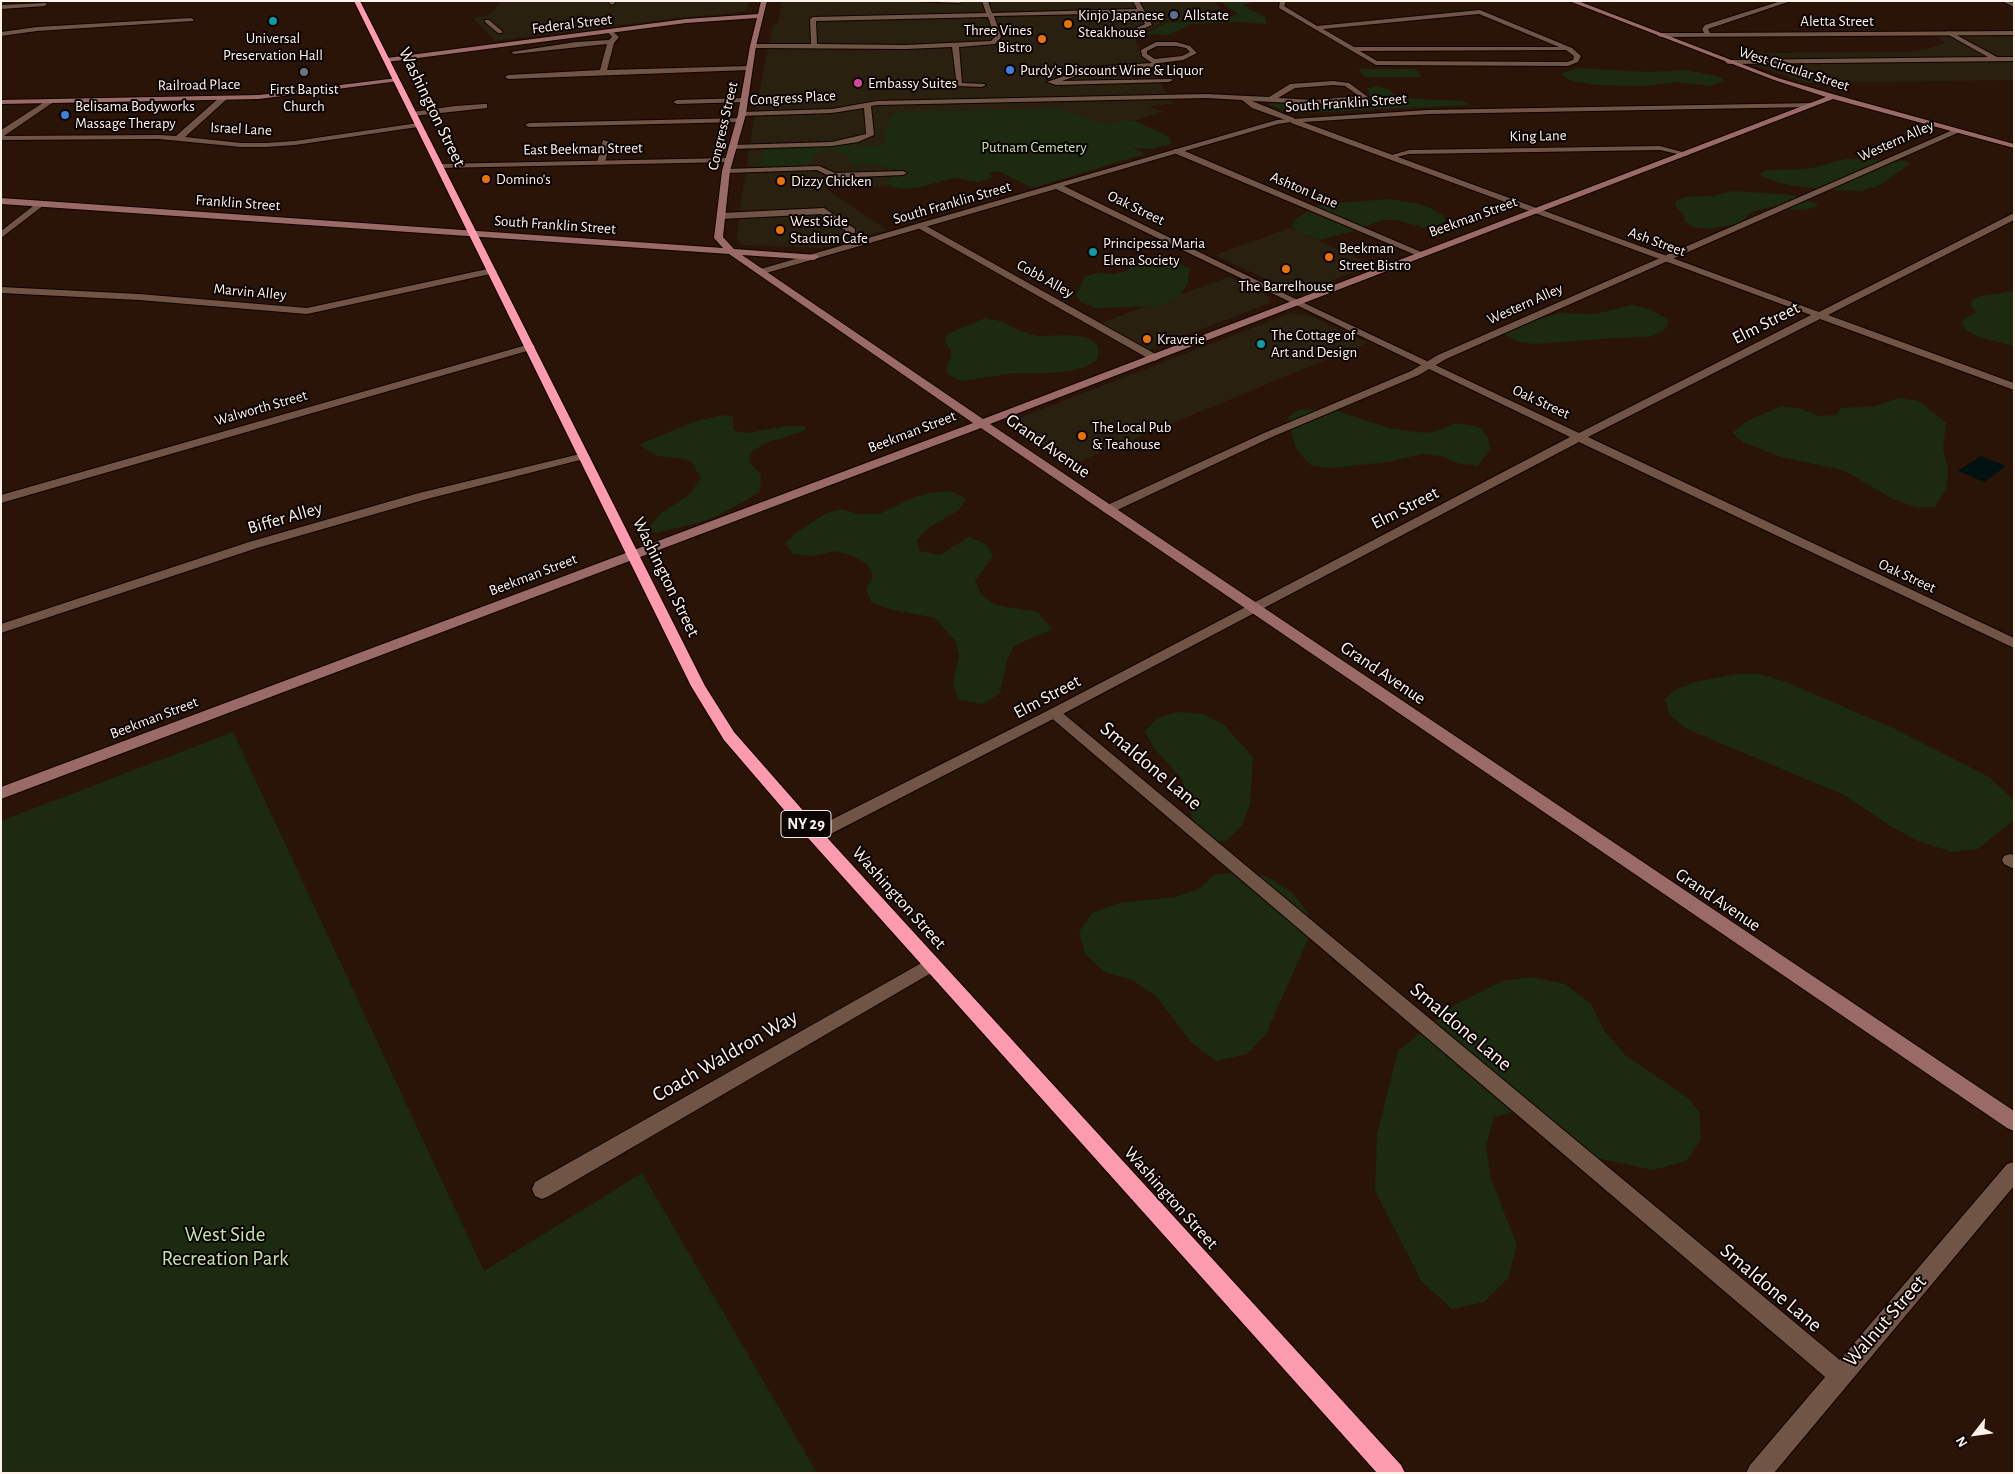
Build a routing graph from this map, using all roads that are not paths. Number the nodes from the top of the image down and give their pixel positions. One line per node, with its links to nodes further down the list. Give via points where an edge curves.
1 (356, 1): 41 (highway, Washington Street / NY 29)
2 (764, 1): 16 (street, Congress Street)
3 (918, 1): 4 (street)
4 (960, 1)
5 (985, 1): 15 (street)
6 (1136, 1): 14 (street)
7 (1283, 1): 19 (street, via 1280,8)
8 (1572, 1): 27 (street, West Circular Street)
9 (1788, 1): 25 (street, via 1707,26)
10 (2006, 1): 12 (street)
11 (44, 4): 13 (street)
12 (2014, 5)
13 (1, 7)
14 (1141, 10): 15 (street); 22 (street, via 1149,25)
15 (990, 14): 30 (street, via 813,20); 32 (street, via 997,40)
16 (760, 16): 20 (street, Federal Street); 29 (street, Congress Street)
17 (191, 20): 24 (street)
18 (487, 21): 21 (street)
19 (1316, 28): 34 (street); 35 (street, via 1480,12)
20 (610, 31): 28 (street, via 616,37); 41 (street, Federal Street)
21 (500, 32)
22 (1134, 32)
23 (1949, 33): 25 (street, Aletta Street); 26 (street, Aletta Street); 39 (street)
24 (1, 34)
25 (1708, 34): 27 (street, Aletta Street)
26 (2012, 34)
27 (1660, 35): 42 (street, West Circular Street)
28 (610, 42): 36 (street); 45 (street)
29 (753, 46): 30 (street); 44 (street, Congress Street)
30 (814, 46): 31 (street)
31 (822, 46): 33 (street); 38 (street)
32 (955, 46): 33 (street); 48 (street, via 959,85)
33 (906, 47): 37 (street)
34 (1353, 49): 35 (street); 35 (street, via 1376,63 1558,64 1576,61 1578,56)
35 (1570, 50)
36 (514, 52)
37 (891, 52)
38 (843, 53)
39 (1996, 59): 40 (street); 42 (street)
40 (2014, 59)
41 (387, 60): 47 (highway, Washington Street / NY 29)
42 (1728, 62): 50 (street, West Circular Street)
43 (1155, 63): 43 (street, via 1143,52 1156,44 1176,44 1194,52 1183,58); 49 (street); 49 (street, via 1095,68 1051,82)
44 (749, 68): 45 (street); 55 (street, Congress Street)
45 (603, 72): 46 (street)
46 (508, 77)
47 (397, 80): 52 (street, Railroad Place); 64 (highway, Washington Street / NY 29)
48 (982, 85)
49 (1175, 88): 51 (street, Congress Place); 53 (street, Congress Place)
50 (1833, 97): 60 (street, Beekman Street); 67 (street, West Circular Street)
51 (1244, 98): 54 (street); 65 (street, Congress Place, via 1255,106)
52 (223, 99): 56 (street, Railroad Place); 70 (street)
53 (1102, 99): 59 (street, Congress Place); 62 (street)
54 (1271, 99): 54 (street, via 1314,102 1364,97 1350,86 1338,83 1293,86)
55 (744, 100): 58 (street); 63 (street, Congress Street)
56 (49, 101): 57 (street, Railroad Place); 68 (street)
57 (1, 102)
58 (677, 102)
59 (867, 105): 63 (street, Congress Place, via 832,112); 73 (street, via 870,135 855,140 817,145)
60 (1810, 105): 65 (street, South Franklin Street, via 1428,112); 75 (street, Beekman Street)
61 (484, 106): 64 (street, Israel Lane, via 455,108)
62 (1110, 108)
63 (741, 117): 66 (street, Congress Place); 73 (street, Congress Street)
64 (416, 119): 70 (street, Israel Lane, via 286,144 241,145); 79 (highway, Washington Street / NY 29)
65 (1291, 120): 74 (street, South Franklin Street); 76 (street, Ash Street)
66 (529, 125)
67 (1958, 131): 72 (street, West Circular Street); 95 (street, Western Alley)
68 (1, 134)
69 (1, 138): 70 (street, Israel Lane)
70 (178, 138)
71 (606, 142): 78 (street)
72 (2014, 146)
73 (732, 147): 77 (street, Congress Street)
74 (1177, 151): 82 (street, South Franklin Street); 93 (street, Ashton Lane)
75 (1686, 154): 76 (street, King Lane, via 1660,148 1409,152); 85 (street, Beekman Street)
76 (1389, 157): 85 (street, Ash Street)
77 (728, 160): 78 (street, East Beekman Street); 80 (street, Congress Street)
78 (602, 163): 79 (street, East Beekman Street)
79 (439, 166): 90 (highway, Washington Street / NY 29)
80 (726, 171): 81 (street, via 819,168 833,176); 86 (street, Congress Street)
81 (903, 174)
82 (1057, 186): 88 (street, South Franklin Street); 99 (street, Oak Street)
83 (1, 201): 84 (street, Franklin Street)
84 (40, 205): 90 (street, Franklin Street); 91 (street)
85 (1535, 211): 93 (street, Beekman Street); 95 (street, Ash Street)
86 (721, 216): 89 (street, via 824,211); 92 (street, Congress Street, via 718,238)
87 (2014, 216): 100 (street, Elm Street)
88 (921, 226): 94 (street, South Franklin Street); 102 (street, Cobb Alley)
89 (852, 231)
90 (473, 232): 92 (street, South Franklin Street); 96 (highway, Washington Street / NY 29)
91 (1, 234)
92 (732, 252): 94 (street, South Franklin Street); 97 (street, Grand Avenue)
93 (1421, 254): 99 (street, Beekman Street)
94 (814, 257): 97 (street, South Franklin Street)
95 (1665, 260): 100 (street, Ash Street); 103 (street, Western Alley)
96 (492, 271): 98 (street, Marvin Alley, via 307,311); 101 (highway, Washington Street / NY 29)
97 (760, 272): 105 (street, Grand Avenue)
98 (1, 290)
99 (1296, 302): 102 (street, Beekman Street); 103 (street, Oak Street)
100 (1818, 315): 104 (street, Ash Street); 106 (street, Elm Street)
101 (530, 347): 107 (highway, Washington Street / NY 29); 108 (street, Walworth Street)
102 (1155, 358): 105 (street, Beekman Street)
103 (1428, 365): 106 (street, Oak Street); 109 (street, Western Alley)
104 (2014, 387)
105 (983, 423): 109 (street, Grand Avenue); 110 (street, Beekman Street)
106 (1580, 437): 111 (street, Elm Street); 113 (street, Oak Street)
107 (584, 456): 110 (highway, Washington Street / NY 29); 112 (street, Biffer Alley, via 423,496 253,545)
108 (1, 499)
109 (1107, 510): 111 (street, Grand Avenue)
110 (632, 554): 115 (street, Beekman Street); 116 (highway, Washington Street / NY 29, via 698,686 724,728)
111 (1253, 608): 114 (street, Elm Street); 118 (street, Grand Avenue)
112 (1, 629)
113 (2014, 644)
114 (1054, 713): 116 (street, Elm Street); 121 (street, Smaldone Lane)
115 (1, 793)
116 (815, 835): 117 (highway, Washington Street / NY 29)
117 (932, 964): 120 (street, Coach Waldron Way); 122 (highway, Washington Street / NY 29)
118 (2014, 1122)
119 (2014, 1171): 121 (street, Walnut Street)
120 (542, 1189)
121 (1839, 1374): 123 (street, Walnut Street)
122 (1393, 1473)
123 (1758, 1473)

